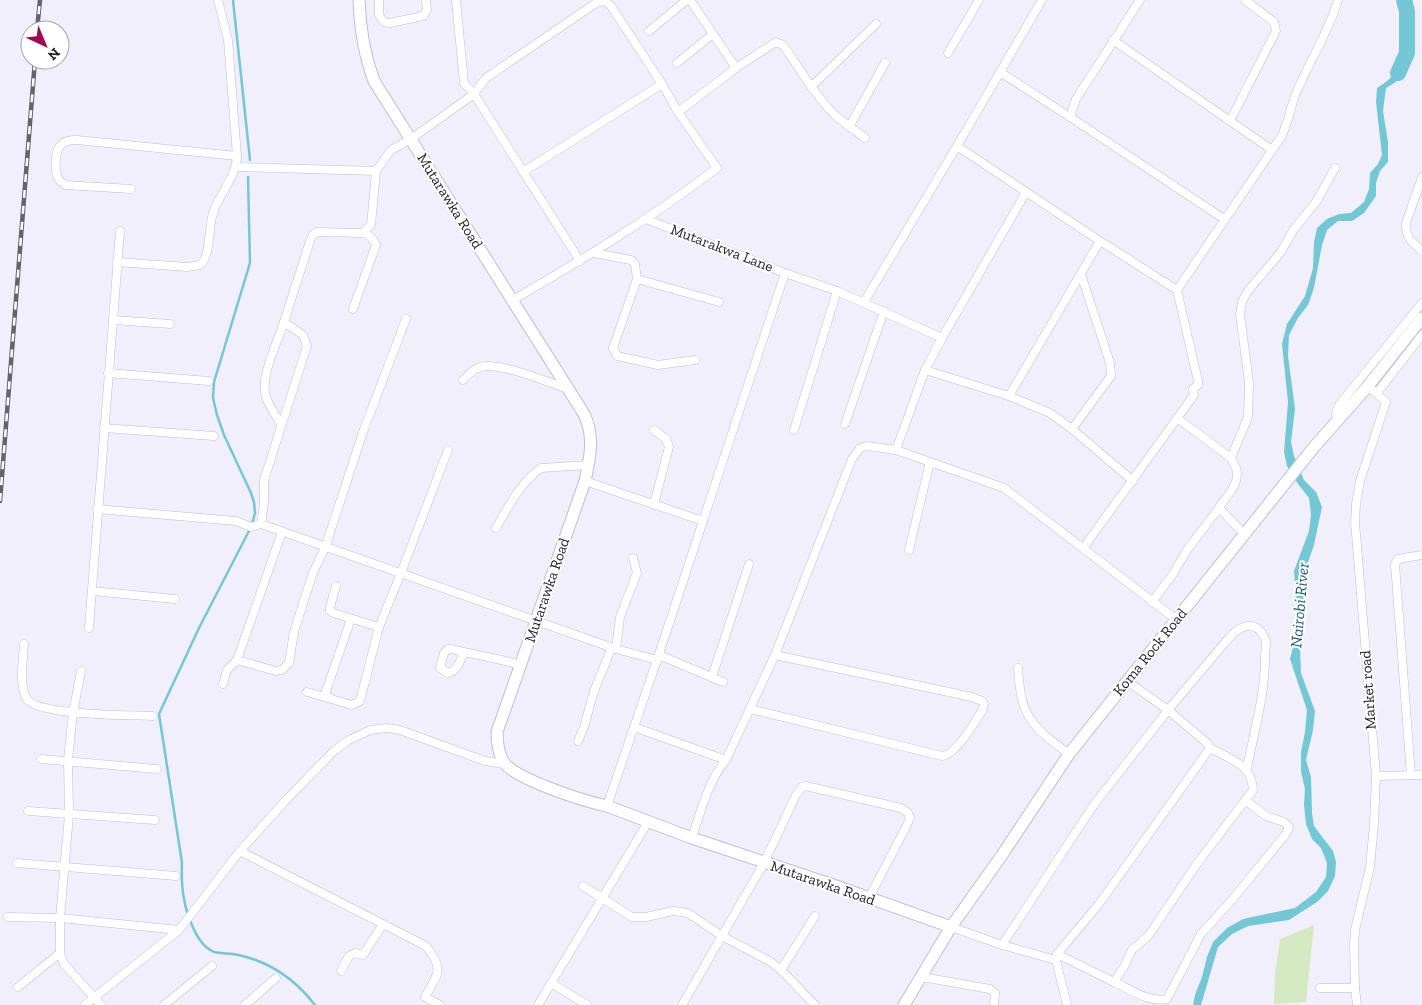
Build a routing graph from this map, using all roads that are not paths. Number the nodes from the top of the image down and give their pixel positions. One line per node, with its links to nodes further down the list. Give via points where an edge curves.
1 (218, 0): 32 (street, via 228,40)
2 (359, 0): 29 (street, Mutarawka Road, via 360,29 367,64 374,81)
3 (379, 0): 4 (street, via 379,15 384,22 390,23 423,16 428,10)
4 (426, 0)
5 (456, 0): 23 (street, via 464,83)
6 (688, 0): 13 (street); 14 (street)
7 (979, 0): 16 (street)
8 (1042, 0): 20 (street)
9 (1140, 0): 15 (street)
10 (1245, 0): 26 (street, via 1274,22 1276,31)
11 (1338, 0): 31 (street, via 1295,97 1288,124)
12 (876, 24): 22 (street)
13 (648, 31)
14 (713, 34): 17 (street); 19 (street)
15 (1113, 40): 25 (street, via 1076,99); 26 (street)
16 (948, 54)
17 (676, 63)
18 (885, 63): 27 (street)
19 (736, 68): 22 (street, via 773,44 780,43); 24 (street)
20 (1000, 72): 25 (street); 30 (street)
21 (662, 84): 23 (street, via 605,1 596,3 486,78); 24 (street); 36 (street)
22 (811, 87): 27 (street)
23 (474, 94): 29 (street); 36 (street)
24 (678, 112): 40 (street, via 717,168)
25 (1070, 116): 41 (street)
26 (1230, 121): 31 (street)
27 (849, 127): 28 (street)
28 (866, 138)
29 (411, 139): 35 (street, via 391,150); 54 (street, Mutarawka Road)
30 (957, 146): 39 (street); 56 (street)
31 (1272, 150): 41 (street)
32 (237, 156): 33 (street); 38 (street, via 77,140 68,140 59,147 57,173 65,185)
33 (236, 167): 35 (street); 48 (street, via 215,208 206,258 200,265)
34 (1335, 168): 86 (street, via 1316,202 1242,302 1240,314 1249,383 1248,417)
35 (376, 171): 43 (street, via 371,225)
36 (524, 172): 47 (street)
37 (1422, 177): 45 (street, via 1406,230 1409,239)
38 (131, 189)
39 (1026, 192): 44 (street); 66 (street)
40 (646, 219): 46 (street); 49 (street, Mutarakwa Lane)
41 (1224, 219): 52 (street)
42 (120, 231): 48 (street)
43 (364, 232): 58 (street, via 376,245); 63 (street, via 317,232 312,235)
44 (1100, 241): 50 (street); 52 (street)
45 (1422, 251)
46 (594, 253): 47 (street); 51 (street, via 634,262)
47 (580, 260): 54 (street)
48 (117, 262): 62 (street)
49 (785, 273): 53 (street, Mutarakwa Lane); 94 (street)
50 (1081, 274): 74 (street); 80 (street, via 1112,376)
51 (637, 279): 55 (street); 67 (street, via 614,343 614,352 618,356 652,364)
52 (1177, 290): 75 (street, via 1198,384)
53 (837, 291): 56 (street, Mutarakwa Lane); 82 (street)
54 (513, 300): 72 (street, Mutarawka Road)
55 (719, 302)
56 (864, 302): 59 (street, Mutarakwa Lane)
57 (1422, 303): 76 (street, via 1339,405)
58 (353, 309)
59 (884, 311): 66 (street, Mutarakwa Lane); 78 (street)
60 (1422, 318): 73 (street, Koma Rock Road)
61 (406, 319): 99 (street, via 362,432)
62 (113, 320): 64 (street); 69 (street)
63 (284, 322): 77 (street, via 264,387); 77 (street, via 303,335 307,346)
64 (170, 324)
65 (1422, 335): 73 (street)
66 (942, 338): 68 (street)
67 (694, 360)
68 (926, 370): 74 (street); 85 (street)
69 (108, 373): 71 (street); 79 (street)
70 (463, 380): 72 (street, via 477,368 490,365)
71 (209, 381)
72 (568, 389): 88 (street, Mutarawka Road, via 587,422 591,436)
73 (1372, 389): 76 (street, Koma Rock Road); 146 (street, Market road, via 1385,400 1386,405 1360,481 1355,522)
74 (1009, 396): 80 (street, via 1050,413)
75 (1177, 418): 86 (street); 90 (street)
76 (1337, 421): 98 (street, Koma Rock Road)
77 (281, 424): 95 (street, via 264,480)
78 (845, 424)
79 (104, 428): 83 (street); 93 (street)
80 (1072, 429): 90 (street)
81 (654, 430): 91 (street, via 666,439 669,447)
82 (794, 430)
83 (214, 436)
84 (448, 450): 105 (street)
85 (896, 450): 87 (street); 118 (street, via 867,446 854,454)
86 (1231, 458): 92 (street, via 1237,473 1235,484)
87 (930, 462): 100 (street, via 1004,488); 101 (street)
88 (588, 465): 89 (street, Mutarawka Road); 96 (street, via 540,468 522,487)
89 (585, 481): 91 (street); 111 (street, Mutarawka Road)
90 (1133, 481): 100 (street)
91 (654, 504): 94 (street)
92 (1219, 508): 98 (street); 109 (street)
93 (97, 509): 95 (street, via 236,521 251,526); 107 (street)
94 (704, 521): 119 (street)
95 (261, 524): 97 (street)
96 (496, 528)
97 (282, 532): 99 (street); 120 (street)
98 (1244, 534): 112 (street, Koma Rock Road)
99 (325, 548): 105 (street); 120 (street, via 312,574 294,632 289,663 276,671)
100 (1084, 548): 109 (street)
101 (909, 550)
102 (1422, 555): 144 (street, via 1398,559 1395,564)
103 (634, 558): 116 (street, via 637,572 620,617)
104 (748, 564): 124 (street)
105 (402, 573): 111 (street); 113 (street)
106 (336, 586): 110 (street, via 330,611)
107 (92, 591): 108 (street); 114 (street)
108 (175, 599)
109 (1152, 602): 112 (street)
110 (351, 619): 113 (street); 129 (street, via 325,694)
111 (536, 620): 116 (street); 121 (street, Mutarawka Road)
112 (1177, 620): 125 (street, Koma Rock Road)
113 (378, 627): 129 (street, via 360,701 352,705)
114 (89, 628)
115 (24, 644): 132 (street, via 23,685 29,702 34,706)
116 (614, 648): 119 (street); 135 (street, via 594,691)
117 (464, 652): 121 (street)
118 (775, 655): 130 (street); 130 (street, via 972,697 982,701 983,709 955,749 942,756)
119 (658, 658): 124 (street); 134 (street)
120 (238, 660): 127 (street, via 227,670)
121 (520, 665): 141 (street, Mutarawka Road, via 497,732)
122 (1018, 668): 137 (street, via 1024,706 1031,722)
123 (81, 671): 132 (street)
124 (712, 677): 126 (street)
125 (1127, 681): 131 (street); 137 (street, Koma Rock Road)
126 (723, 682)
127 (223, 684)
128 (307, 692): 129 (street)
129 (332, 700)
130 (750, 709): 140 (street)
131 (1168, 710): 136 (street); 142 (street, via 1236,631 1249,626 1259,630 1266,641 1265,671); 169 (street, via 1093,806)
132 (73, 713): 133 (street); 139 (street)
133 (153, 716)
134 (634, 727): 140 (street); 148 (street)
135 (578, 741)
136 (1210, 748): 142 (street); 171 (street)
137 (1069, 754): 166 (street, Koma Rock Road)
138 (41, 759): 139 (street)
139 (68, 760): 143 (street); 150 (street)
140 (726, 760): 153 (street, via 705,801)
141 (505, 764): 148 (street, Mutarawka Road, via 555,790); 154 (street, via 485,761 400,730 370,730 334,751)
142 (1247, 768): 147 (street, via 1254,790)
143 (157, 769)
144 (1411, 775): 145 (street); 146 (street)
145 (1422, 775)
146 (1376, 776): 181 (street, Market road, via 1370,867 1354,944)
147 (1245, 800): 177 (street, via 1149,935 1132,950); 177 (street, via 1266,816 1284,822 1289,827 1286,834 1201,934 1167,999 1146,997)
148 (607, 806): 152 (street, Mutarawka Road)
149 (28, 812): 150 (street)
150 (69, 815): 151 (street); 157 (street)
151 (155, 820)
152 (648, 822): 153 (street, Mutarawka Road); 161 (street)
153 (692, 838): 156 (street, Mutarawka Road)
154 (240, 851): 165 (street); 167 (street)
155 (17, 863): 157 (street)
156 (764, 863): 160 (street, Mutarawka Road); 160 (street, via 802,787 901,808 910,818); 168 (street)
157 (64, 867): 158 (street); 164 (street)
158 (176, 876)
159 (583, 886): 161 (street)
160 (869, 898): 166 (street, Mutarawka Road)
161 (602, 899): 168 (street, via 637,917 684,912); 178 (street)
162 (8, 916): 164 (street)
163 (815, 916): 173 (street)
164 (60, 918): 167 (street); 170 (street)
165 (382, 924): 174 (street, via 363,955 355,952 349,956); 183 (street, via 426,946 437,960 438,974)
166 (951, 927): 169 (street); 175 (street, Koma Rock Road)
167 (179, 930): 182 (street)
168 (722, 936): 173 (street); 191 (street)
169 (1002, 945): 171 (street)
170 (60, 953): 179 (street); 182 (street, via 64,964)
171 (1057, 957): 177 (street); 195 (street)
172 (212, 966): 186 (street)
173 (782, 970): 192 (street)
174 (340, 971)
175 (922, 977): 193 (street, Koma Rock Road); 194 (street, via 990,989 995,993)
176 (276, 978): 187 (street)
177 (1114, 982)
178 (551, 983): 189 (street); 190 (street)
179 (18, 987)
180 (1320, 988): 181 (street)
181 (1355, 988): 196 (street, Market road)
182 (94, 997): 184 (street); 185 (street)
183 (423, 1001): 188 (street)
184 (85, 1005)
185 (101, 1005)
186 (164, 1005)
187 (245, 1005)
188 (440, 1005)
189 (538, 1005)
190 (587, 1005)
191 (682, 1005)
192 (814, 1005)
193 (904, 1005)
194 (994, 1005)
195 (1068, 1005)
196 (1357, 1005)

